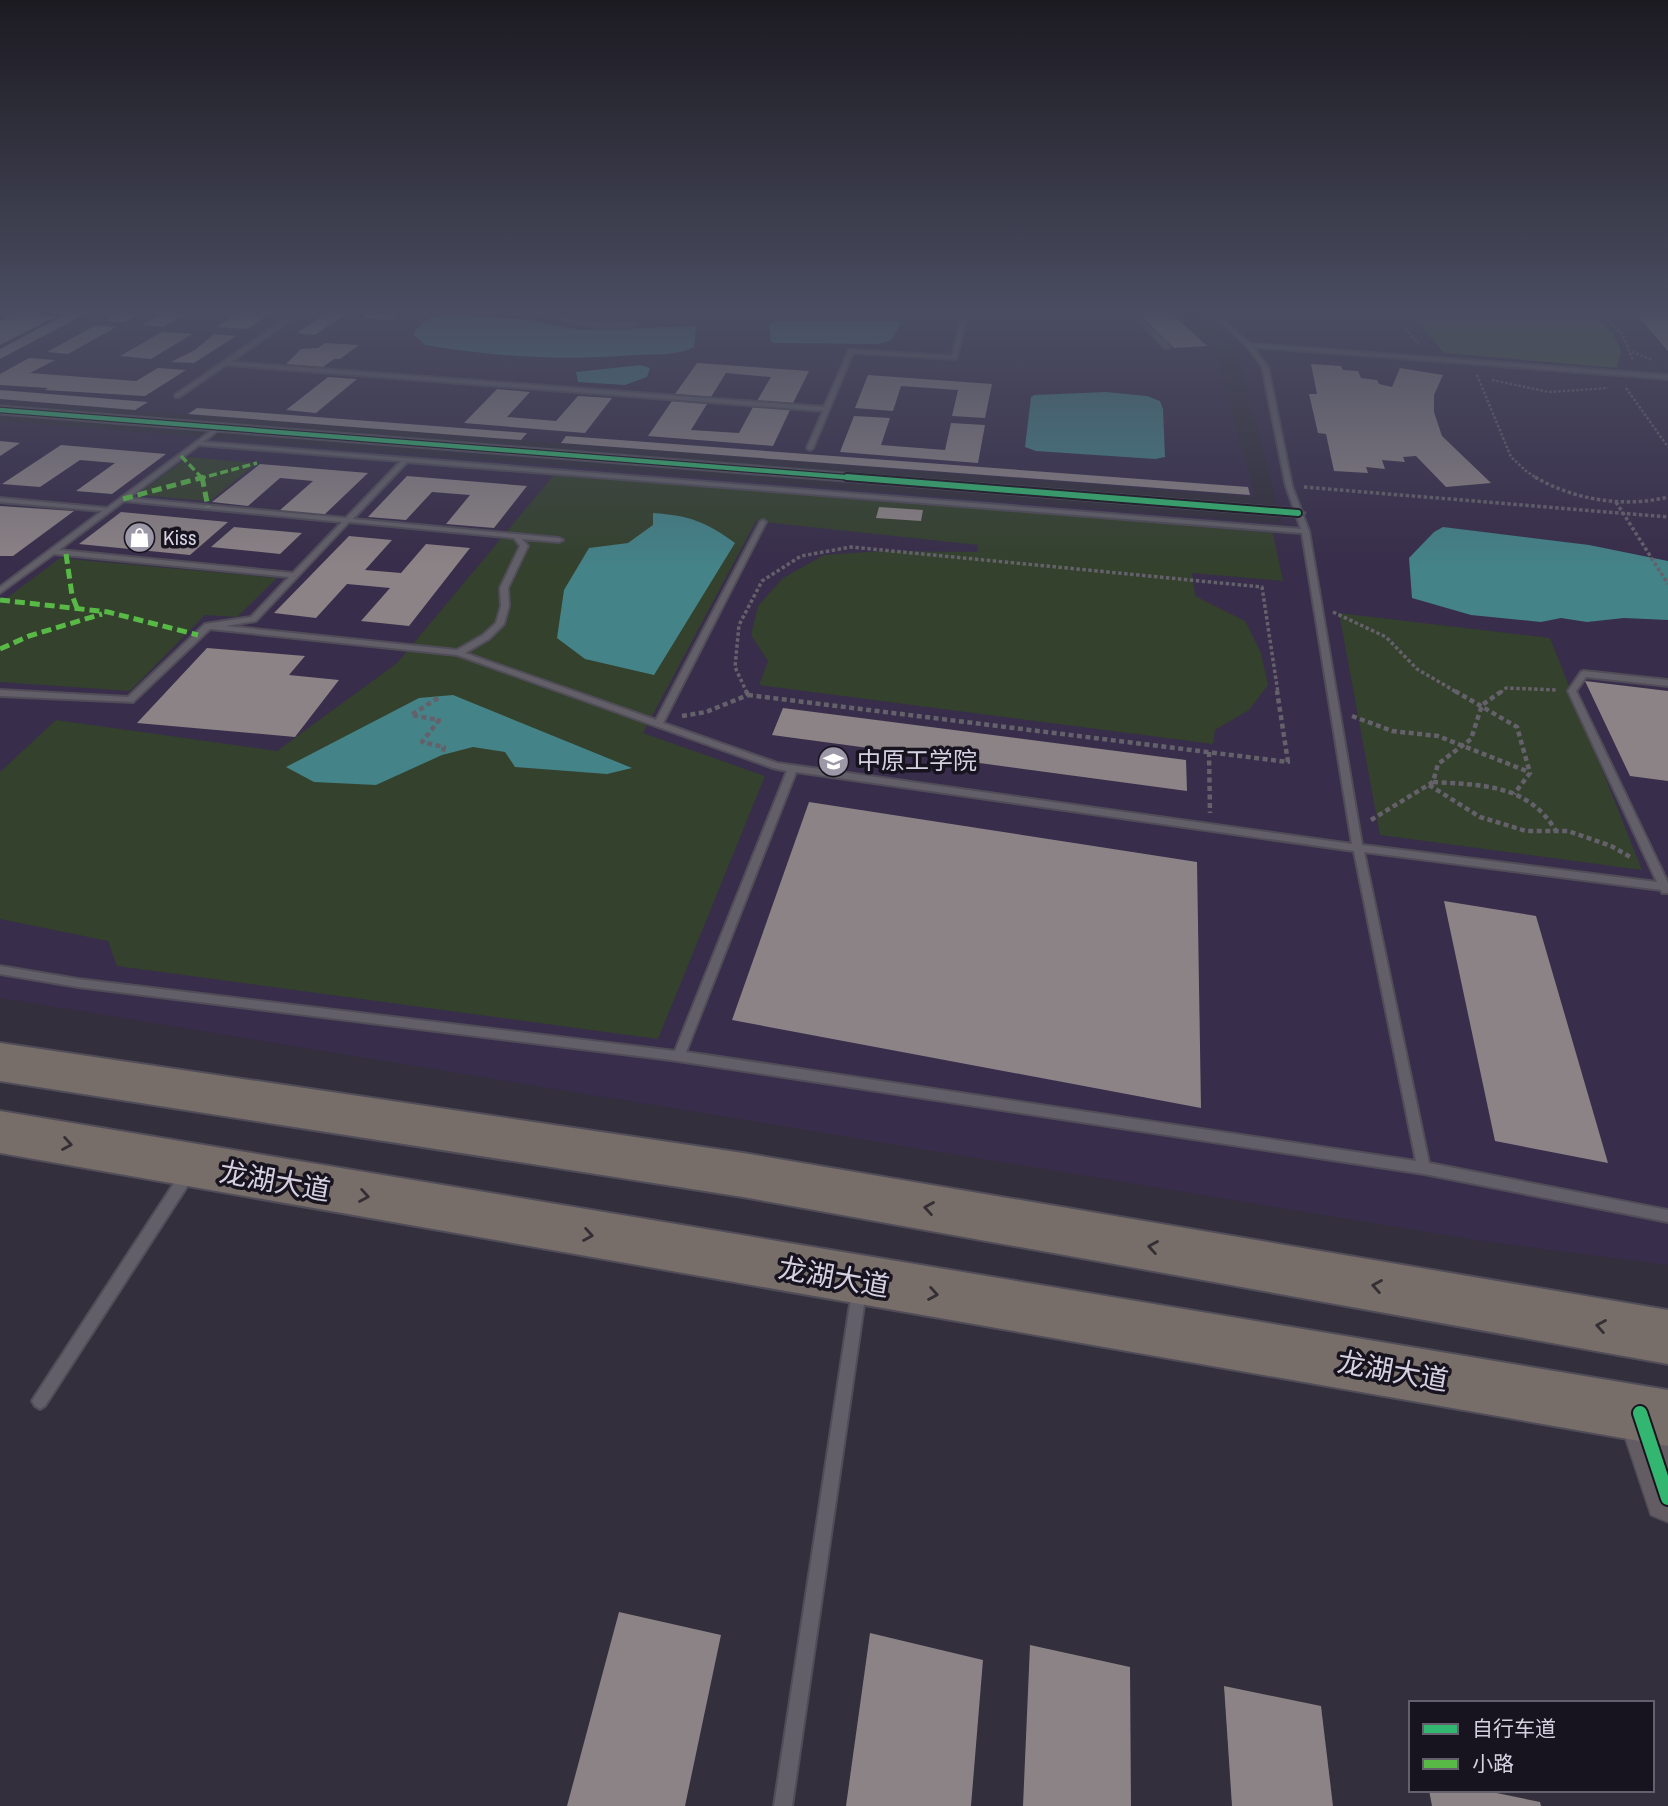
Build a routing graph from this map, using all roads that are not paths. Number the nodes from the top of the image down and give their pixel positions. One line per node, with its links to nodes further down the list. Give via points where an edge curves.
1 (686, 398): 4 (lane)
2 (831, 398): 4 (lane)
3 (1271, 398): 13 (lane)
4 (826, 409): 8 (lane)
5 (0, 410): 6 (street)
6 (219, 427): 7 (lane); 13 (street)
7 (198, 443): 9 (lane); 10 (lane)
8 (810, 449)
9 (406, 459): 14 (lane); 16 (lane)
10 (123, 499): 12 (lane); 14 (lane)
11 (0, 500): 12 (lane)
12 (108, 510): 19 (lane)
13 (1298, 513): 16 (lane)
14 (348, 520): 17 (lane); 20 (lane)
15 (763, 522): 26 (lane)
16 (1305, 531): 28 (lane)
17 (515, 535): 18 (lane); 23 (lane, via 524,546 503,588 500,624)
18 (559, 540)
19 (52, 552): 20 (lane); 21 (lane)
20 (295, 575): 22 (lane, via 253,619)
21 (0, 592)
22 (208, 626): 23 (lane); 25 (lane, via 130,700)
23 (458, 653): 26 (lane)
24 (1668, 683): 29 (lane, via 1584,674 1572,691)
25 (0, 693)
26 (660, 722): 27 (lane)
27 (792, 769): 28 (lane); 31 (lane)
28 (1358, 848): 29 (lane); 35 (lane)
29 (1667, 889)
30 (0, 970): 31 (lane)
31 (679, 1056): 35 (lane)
32 (0, 1062): 38 (highway, one-way to 32, via 743,1175)
33 (0, 1132): 34 (highway, 龙湖大道, one-way to 34)
34 (193, 1166): 37 (highway, 龙湖大道, one-way to 37); 39 (lane)
35 (1424, 1168): 36 (lane)
36 (1668, 1216)
37 (860, 1281): 40 (highway, 龙湖大道, one-way to 40); 42 (lane)
38 (1668, 1337)
39 (40, 1401)
40 (1654, 1415): 41 (street)
41 (1668, 1498)
42 (783, 1806)

